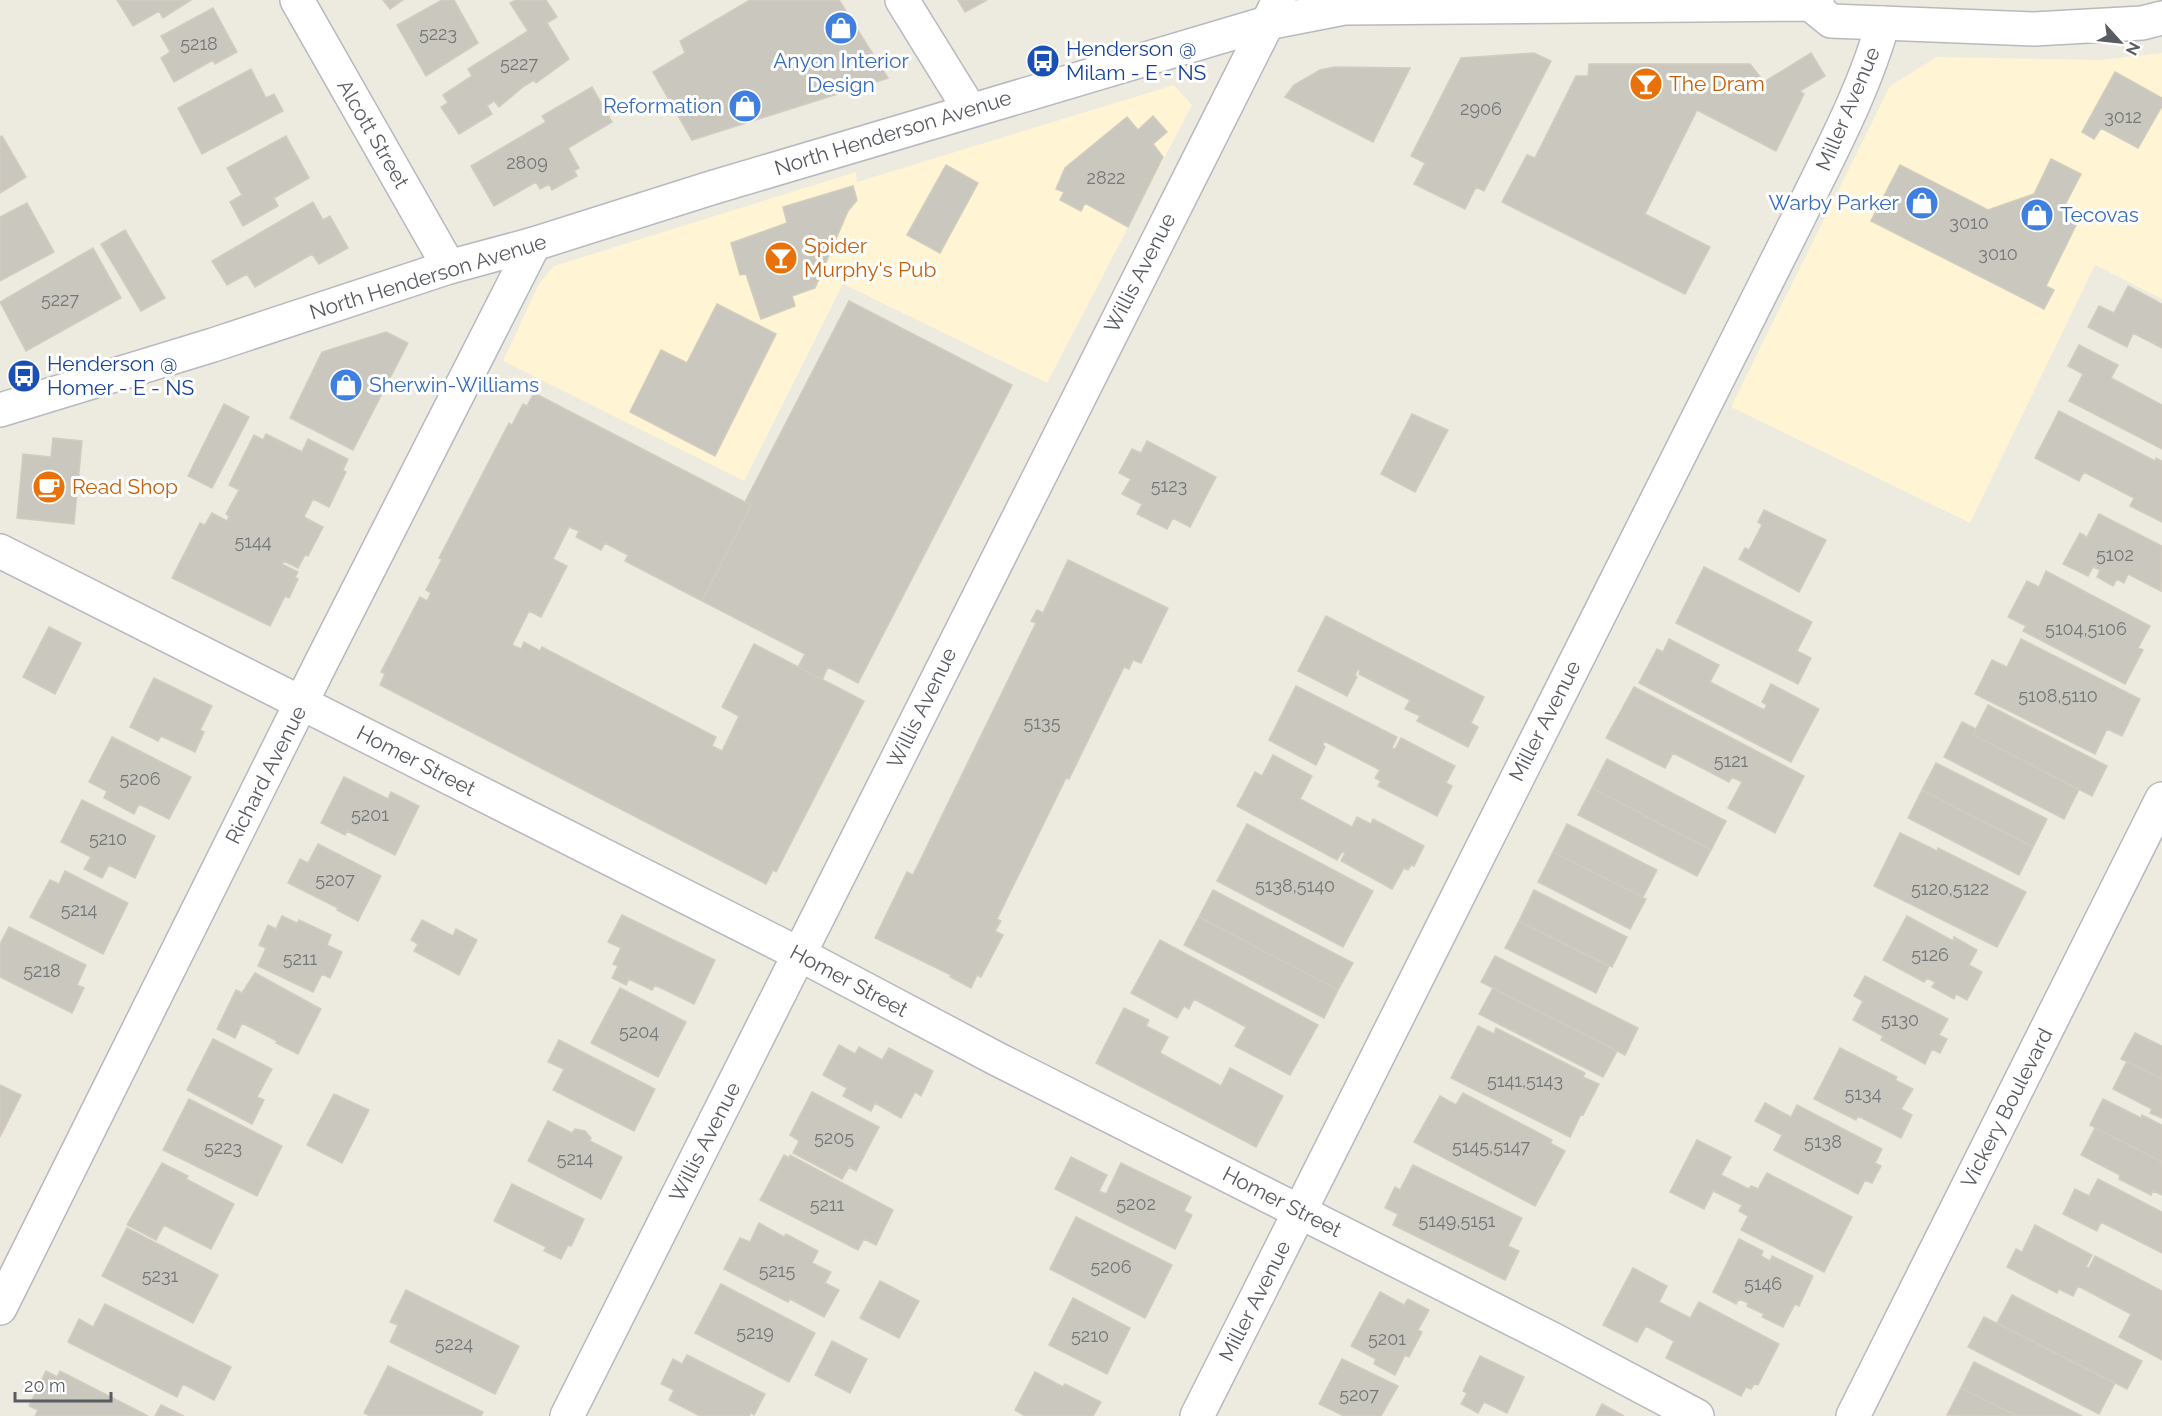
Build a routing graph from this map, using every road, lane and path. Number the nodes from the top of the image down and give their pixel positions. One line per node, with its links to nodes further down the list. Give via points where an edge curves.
1 (297, 0): 9 (street, Alcott Street)
2 (902, 0): 7 (street)
3 (1813, 2): 4 (street, North Henderson Avenue); 6 (street, North Henderson Avenue, via 1831,21)
4 (1273, 11): 7 (street, North Henderson Avenue); 14 (street, Willis Avenue)
5 (2162, 18): 6 (street, North Henderson Avenue, via 2142,23 2034,29)
6 (1883, 23): 15 (street, Miller Avenue, via 1859,95)
7 (970, 110): 8 (street, North Henderson Avenue)
8 (534, 244): 9 (street, North Henderson Avenue); 12 (street, Richard Avenue)
9 (449, 267): 10 (street, North Henderson Avenue)
10 (0, 410)
11 (0, 551): 12 (street, Homer Street)
12 (302, 703): 14 (street, Homer Street); 16 (street, Richard Avenue)
13 (2162, 799): 20 (street, Vickery Boulevard)
14 (799, 954): 15 (street, Homer Street, via 996,1059); 17 (street, Willis Avenue)
15 (1301, 1211): 18 (street, Miller Avenue); 19 (street, Homer Street)
16 (0, 1308)
17 (567, 1416)
18 (1197, 1416)
19 (1696, 1416)
20 (1853, 1416)

